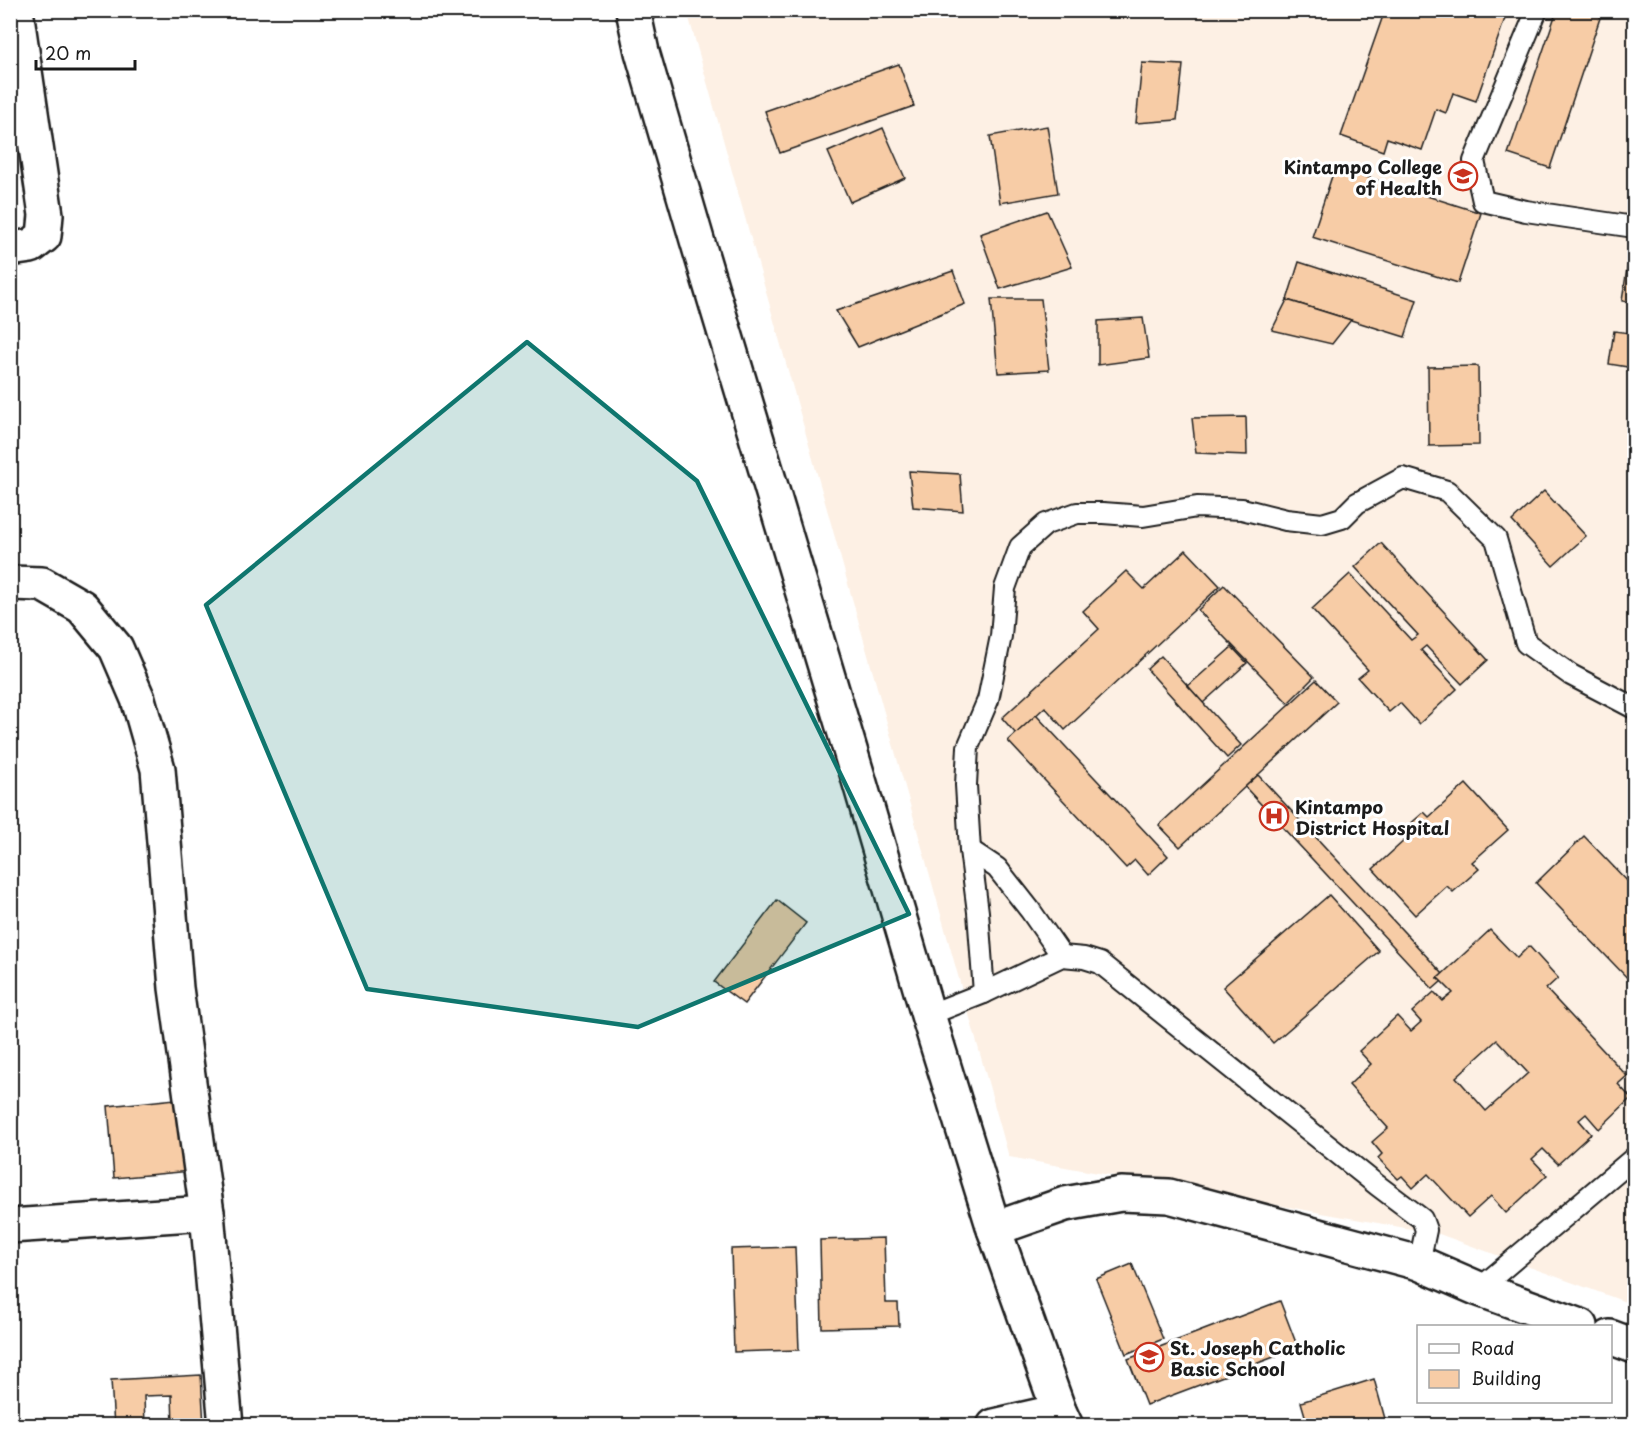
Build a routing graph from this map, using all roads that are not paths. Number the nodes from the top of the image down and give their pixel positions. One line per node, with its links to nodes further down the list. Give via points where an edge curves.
1 (16, 10): 4 (street)
2 (633, 10): 12 (street, via 697,240)
3 (1537, 10): 5 (lane, via 1474,161 1482,201)
4 (18, 77): 6 (street, via 46,215 44,236 31,246)
5 (1635, 227)
6 (10, 249)
7 (10, 583): 14 (street, via 42,584 82,607 116,648 138,699 158,770 176,988)
8 (1635, 708): 9 (lane, via 1571,675 1526,643 1496,539 1447,491 1403,478 1357,503 1342,518 1322,524 1286,520 1242,508 1197,507 1143,516 1077,513 1046,524 1020,547 1005,588 1001,636 988,700 968,747)
9 (970, 850): 10 (lane, via 997,868); 11 (lane)
10 (1062, 956): 11 (lane); 17 (lane, via 1100,963 1422,1219 1426,1230)
11 (984, 993): 12 (lane)
12 (928, 1016): 16 (street)
13 (1635, 1158): 18 (lane)
14 (207, 1214): 15 (street); 23 (street)
15 (10, 1226)
16 (994, 1229): 17 (street, via 1065,1204 1121,1194 1168,1196); 22 (street)
17 (1419, 1263): 18 (street)
18 (1479, 1289): 19 (street)
19 (1578, 1325)
20 (1612, 1337): 21 (street)
21 (1635, 1346)
22 (1063, 1418): 24 (street)
23 (226, 1425)
24 (994, 1425)

